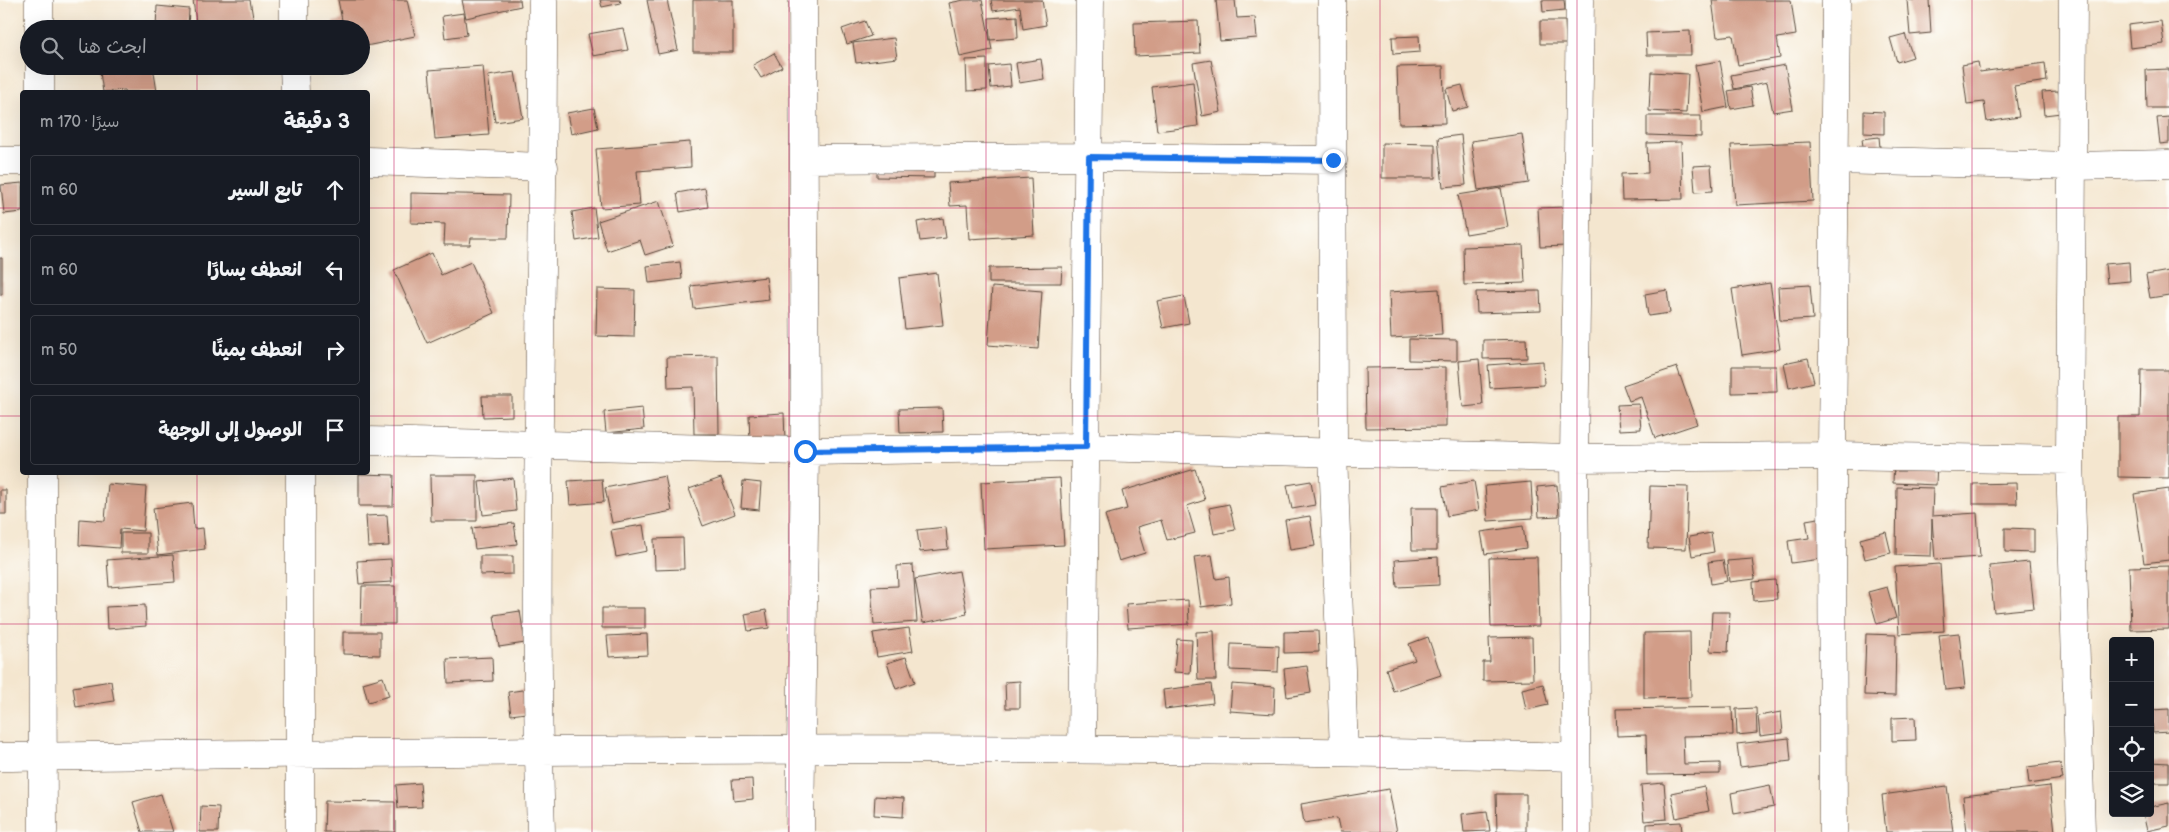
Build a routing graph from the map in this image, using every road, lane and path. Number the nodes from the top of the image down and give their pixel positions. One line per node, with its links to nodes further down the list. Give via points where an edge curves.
1 (39, 0): 10 (street)
2 (294, 0): 11 (street)
3 (543, 0): 25 (street)
4 (803, 0): 17 (street)
5 (1090, 0): 16 (street)
6 (1332, 0): 18 (street)
7 (1580, 0): 32 (street)
8 (1836, 0): 19 (street)
9 (2073, 0): 24 (street)
10 (39, 20)
11 (294, 20)
12 (40, 75): 14 (street)
13 (294, 75): 15 (street)
14 (40, 90)
15 (295, 90)
16 (1089, 157): 17 (street); 18 (street); 28 (street)
17 (805, 159): 29 (street)
18 (1333, 160): 30 (street)
19 (1836, 160): 24 (street); 31 (street)
20 (0, 161): 21 (street)
21 (20, 161)
22 (370, 161): 25 (street)
23 (2169, 164): 24 (street)
24 (2072, 166): 33 (street)
25 (544, 167): 27 (street)
26 (370, 441): 27 (street)
27 (538, 444): 29 (street); 39 (street)
28 (1086, 447): 29 (street); 30 (street); 36 (street)
29 (805, 451): 37 (street)
30 (1333, 453): 32 (street); 38 (street)
31 (1832, 456): 32 (street); 33 (street); 49 (street)
32 (1574, 458): 43 (street)
33 (2070, 460): 50 (street)
34 (42, 475): 42 (street)
35 (300, 475): 40 (street)
36 (1082, 748): 37 (street); 38 (street)
37 (800, 749): 39 (street); 47 (street)
38 (1344, 751): 43 (street)
39 (538, 752): 40 (street); 46 (street)
40 (300, 754): 42 (street); 45 (street)
41 (0, 756): 42 (street)
42 (43, 756): 44 (street)
43 (1575, 757): 48 (street)
44 (43, 832)
45 (300, 832)
46 (541, 832)
47 (800, 832)
48 (1576, 832)
49 (1834, 832)
50 (2081, 832)

